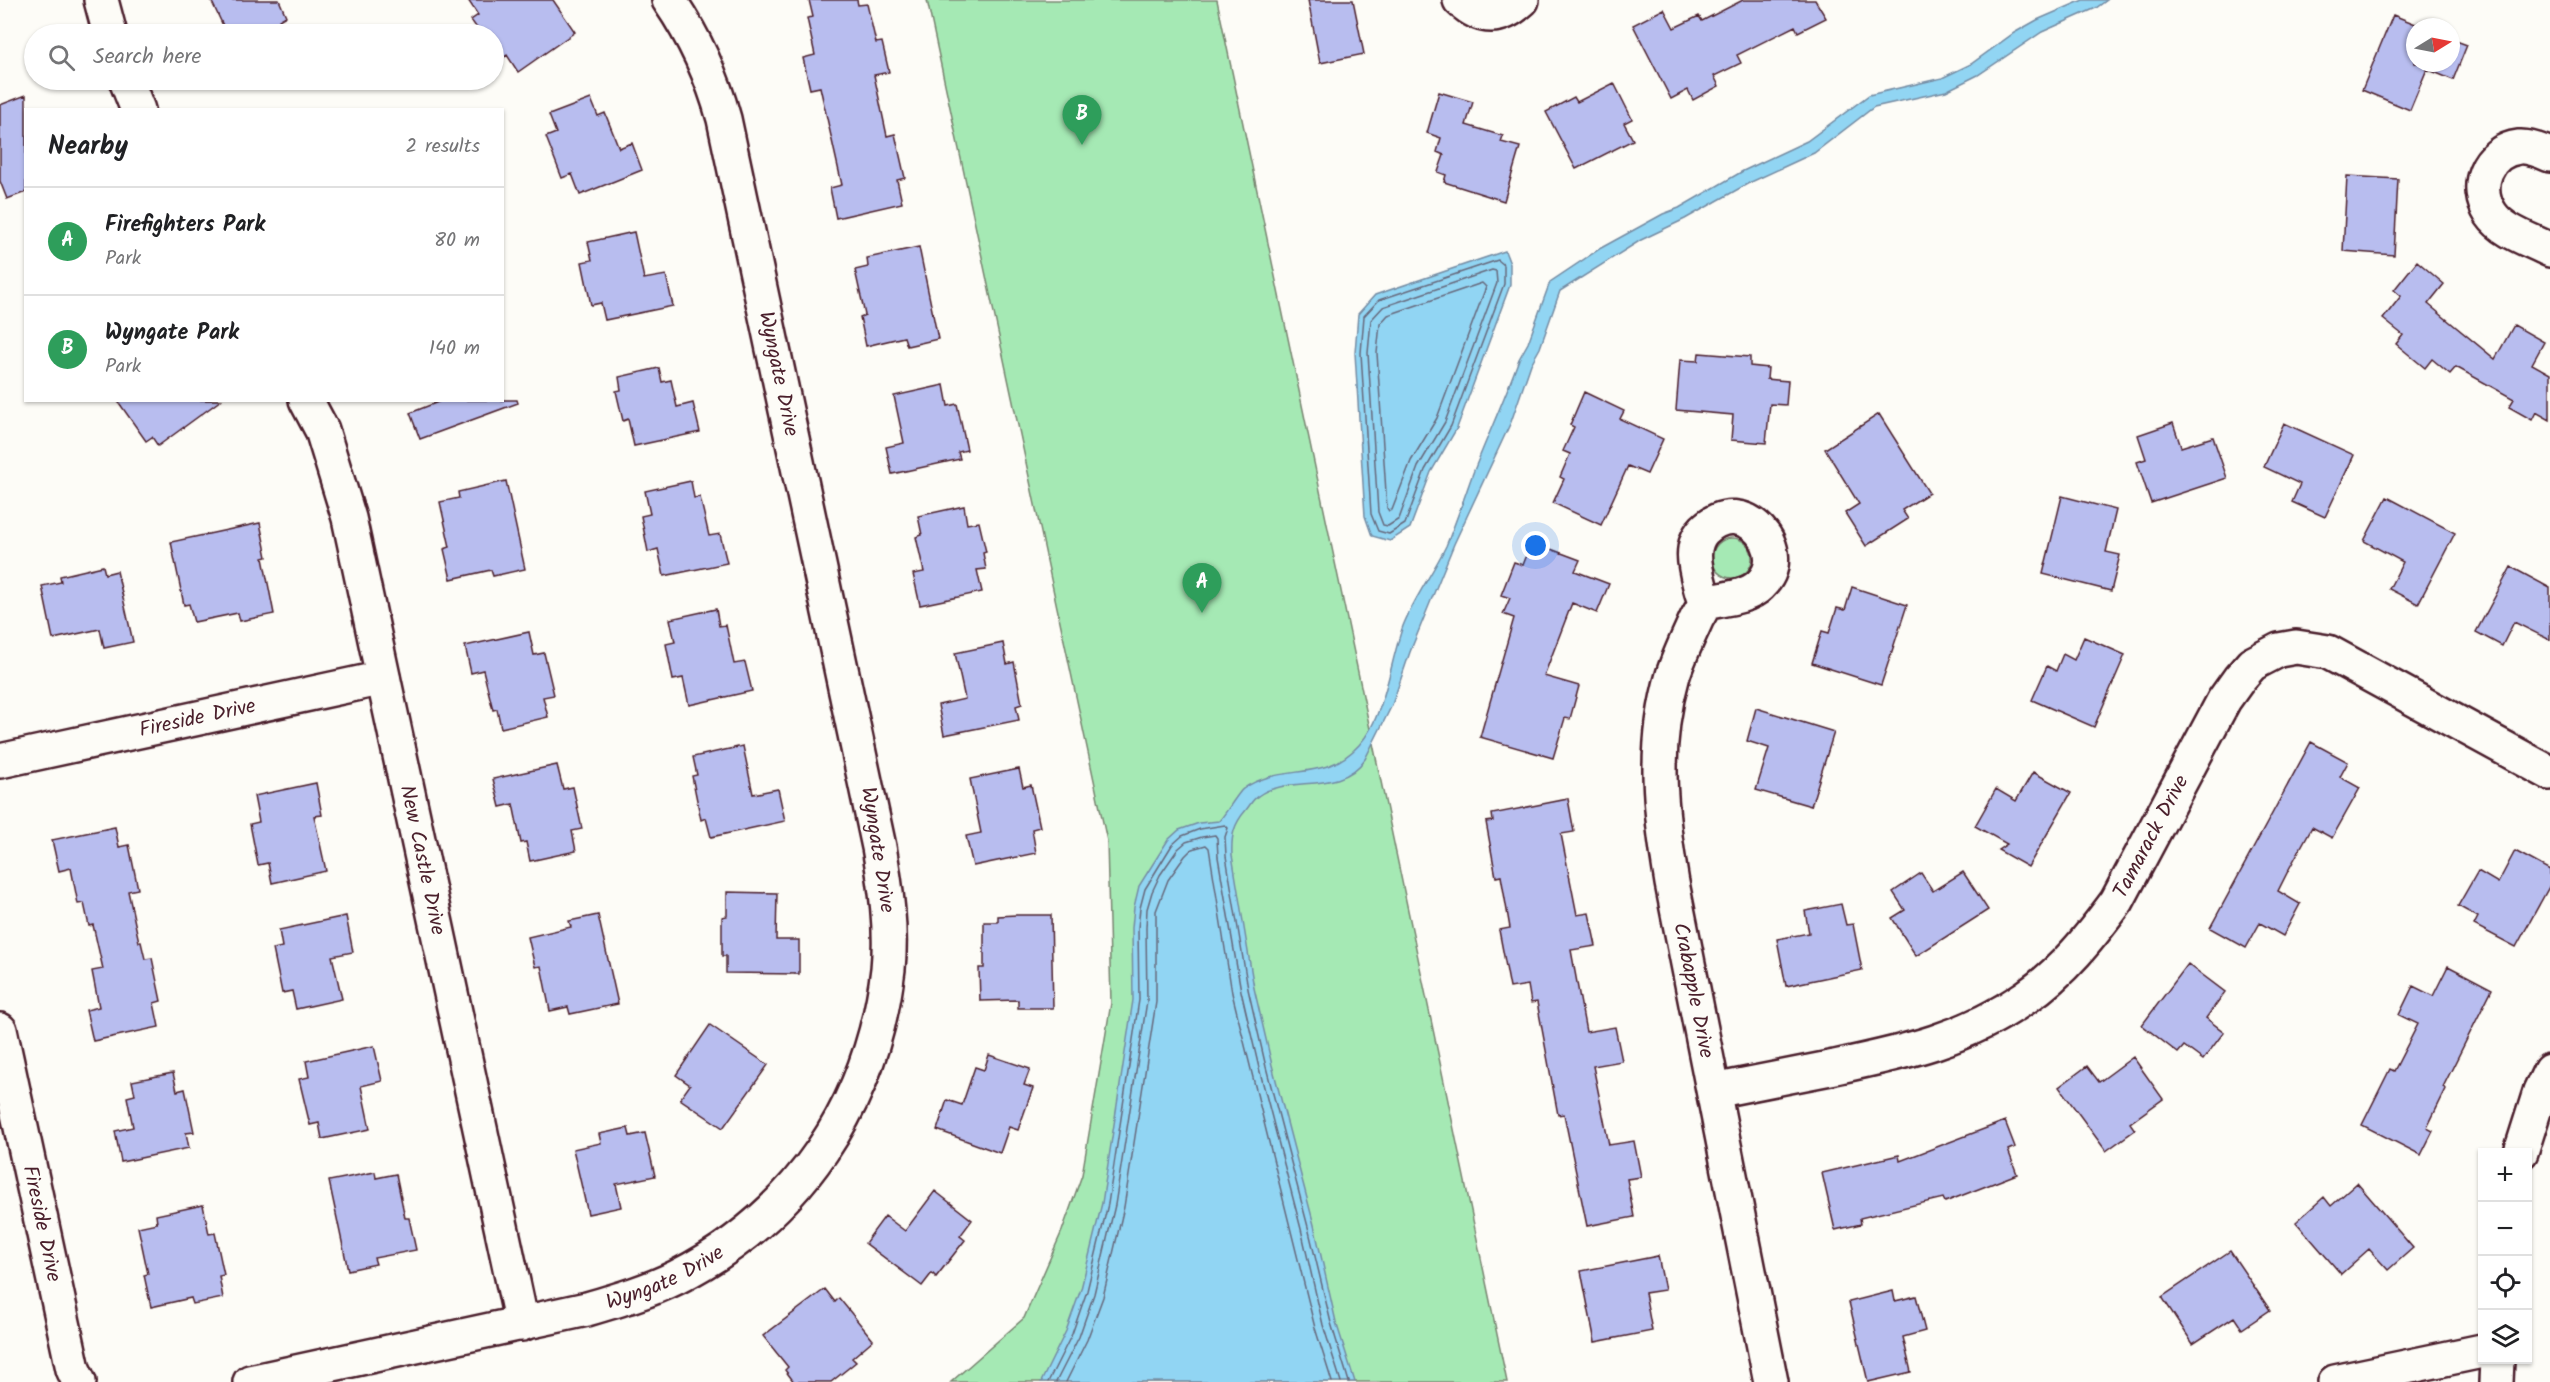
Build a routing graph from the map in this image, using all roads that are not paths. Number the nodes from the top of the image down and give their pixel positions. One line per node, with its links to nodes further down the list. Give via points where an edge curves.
1 (101, 0): 5 (street)
2 (669, 0): 19 (street, Wyngate Drive, via 704,57 724,119 879,847 887,893 888,967 873,1046 848,1106 815,1161 766,1217 729,1246 676,1277 629,1297)
3 (1461, 0): 4 (street, via 1472,11 1494,16)
4 (1522, 0)
5 (107, 24)
6 (130, 90): 7 (street)
7 (137, 108)
8 (2550, 155): 9 (street, via 2521,146 2497,155 2488,164 2482,189 2484,200 2502,225)
9 (2550, 250)
10 (307, 402): 12 (street, New Castle Drive, via 322,430 349,518)
11 (1704, 603): 17 (street, Crabapple Drive, via 1668,693 1659,774 1672,883)
12 (383, 678): 13 (street, Fireside Drive); 19 (street, New Castle Drive)
13 (5, 756)
14 (2550, 773): 17 (street, Tamarack Drive, via 2328,652 2296,647 2279,650 2252,664 2224,700 2107,914 2082,946 2028,996 1942,1042)
15 (0, 1030): 22 (street, Fireside Drive, via 73,1369)
16 (2550, 1071): 18 (street)
17 (1714, 1091): 24 (street, Crabapple Drive)
18 (2522, 1148)
19 (522, 1324): 23 (street, Wyngate Drive)
20 (2478, 1352): 25 (street)
21 (2497, 1364): 26 (street)
22 (79, 1382)
23 (250, 1382)
24 (1771, 1382)
25 (2335, 1382)
26 (2496, 1382)

